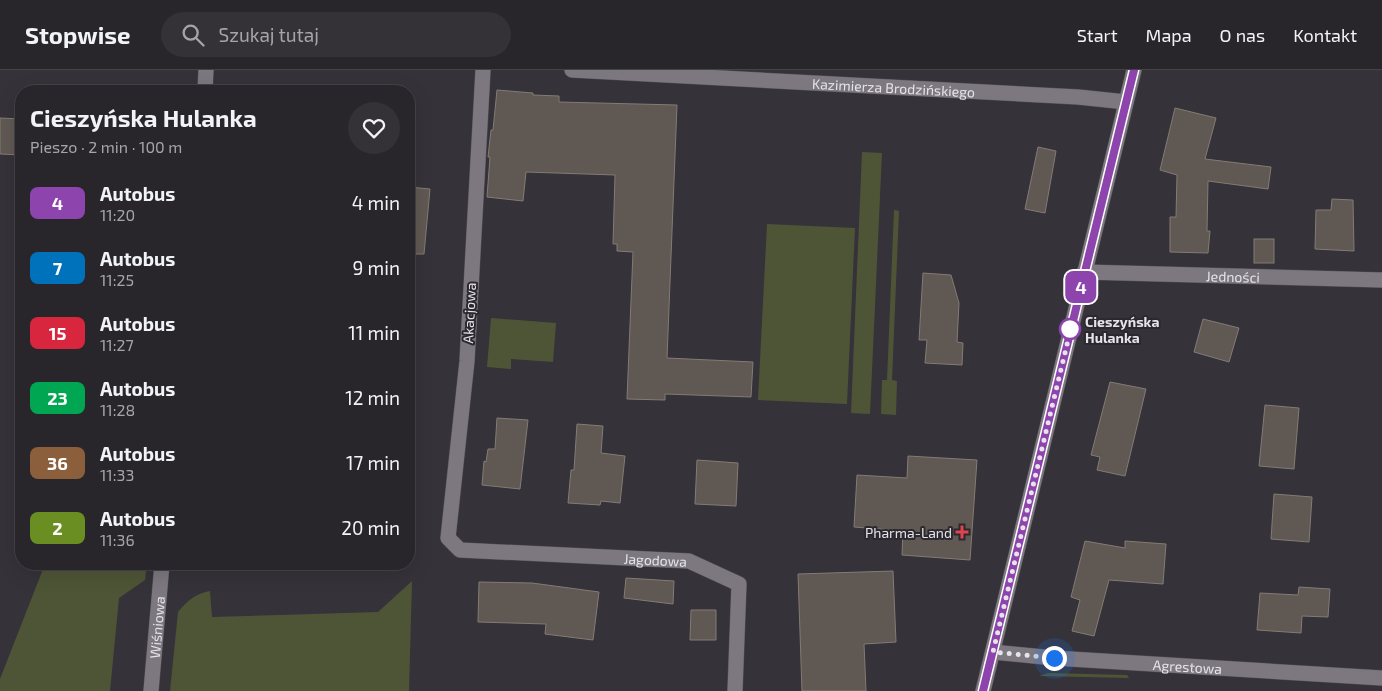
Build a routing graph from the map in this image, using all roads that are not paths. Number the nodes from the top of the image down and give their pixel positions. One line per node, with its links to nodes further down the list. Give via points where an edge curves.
1 (206, 70): 5 (street)
2 (483, 70): 9 (street, Akacjowa, via 467,361 448,538)
3 (572, 70): 6 (street, Kazimierza Brodzińskiego)
4 (1134, 70): 6 (street)
5 (205, 85)
6 (1126, 102): 7 (street)
7 (1084, 272): 8 (street, Jedności); 11 (street)
8 (1382, 280)
9 (460, 550): 14 (street, Jagodowa, via 689,561 739,584)
10 (161, 570): 13 (street, Wiśniowa)
11 (993, 652): 12 (street, Agrestowa); 15 (street)
12 (1382, 678)
13 (151, 691)
14 (736, 691)
15 (983, 691)

